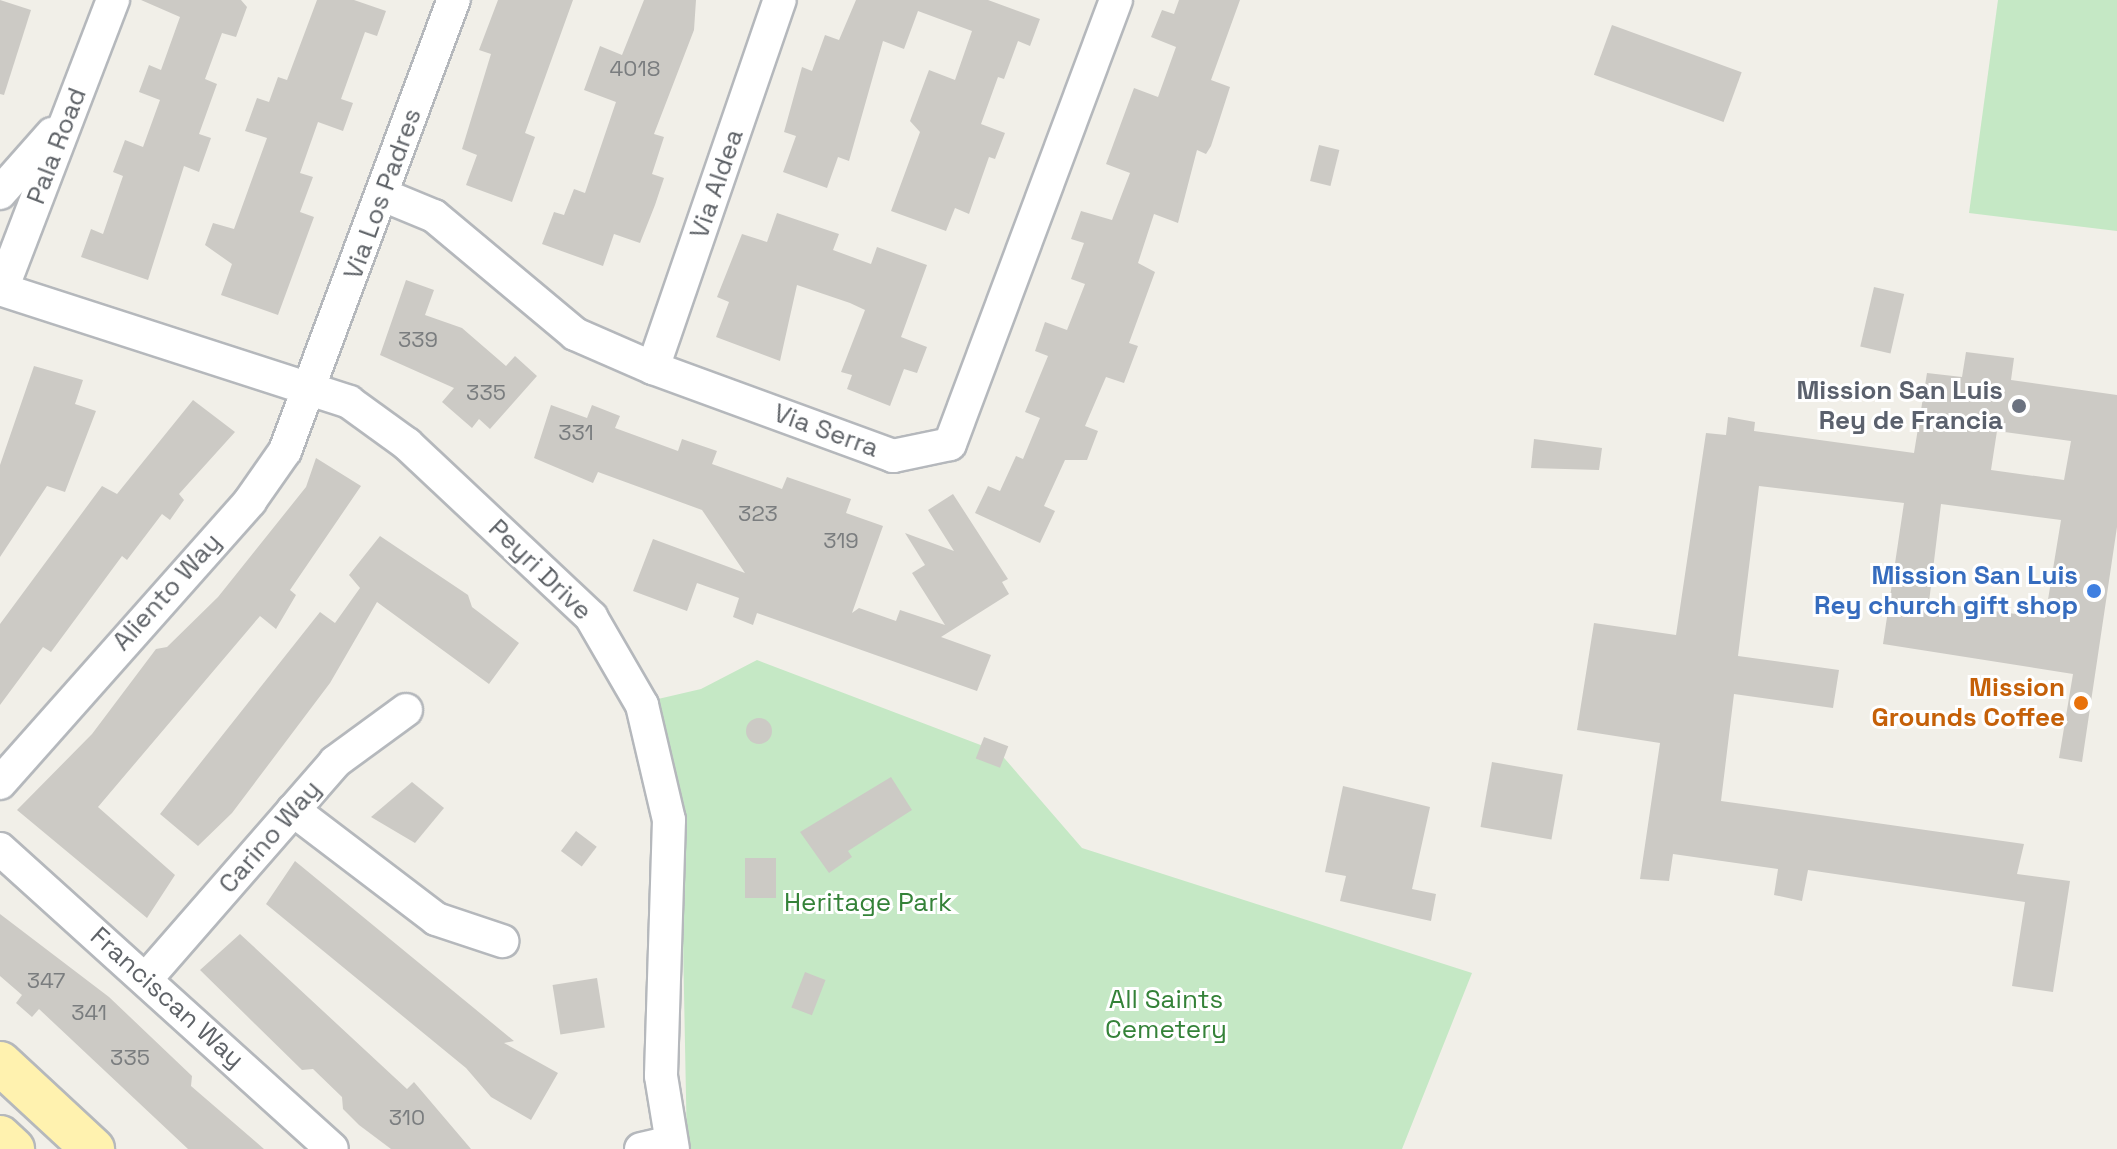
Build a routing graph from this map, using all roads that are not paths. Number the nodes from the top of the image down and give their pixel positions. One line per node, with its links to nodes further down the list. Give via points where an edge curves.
1 (113, 0): 5 (street, Pala Road)
2 (454, 0): 7 (street, Via Los Padres)
3 (780, 0): 9 (street, Via Aldea)
4 (1116, 0): 9 (street, Via Serra, via 950,444 893,456)
5 (71, 109): 6 (street); 8 (street, Pala Road)
6 (0, 193)
7 (383, 195): 9 (street, Via Serra, via 434,216 575,334); 10 (street, Via Los Padres)
8 (1, 289): 10 (street, Peyri Drive)
9 (653, 368)
10 (313, 387): 12 (street, Aliento Way, via 285,451 250,501); 19 (street, Peyri Drive, via 349,402 407,444 591,617 642,705 669,820)
11 (406, 710): 13 (street, Carino Way, via 335,762)
12 (0, 783)
13 (293, 810): 15 (street, via 436,919); 16 (street, Carino Way)
14 (0, 849): 16 (street, Franciscan Way)
15 (502, 941)
16 (146, 979): 22 (street, Franciscan Way)
17 (0, 1063): 21 (main road)
18 (0, 1137): 20 (main road)
19 (661, 1147)
20 (13, 1149)
21 (93, 1149)
22 (332, 1149)

